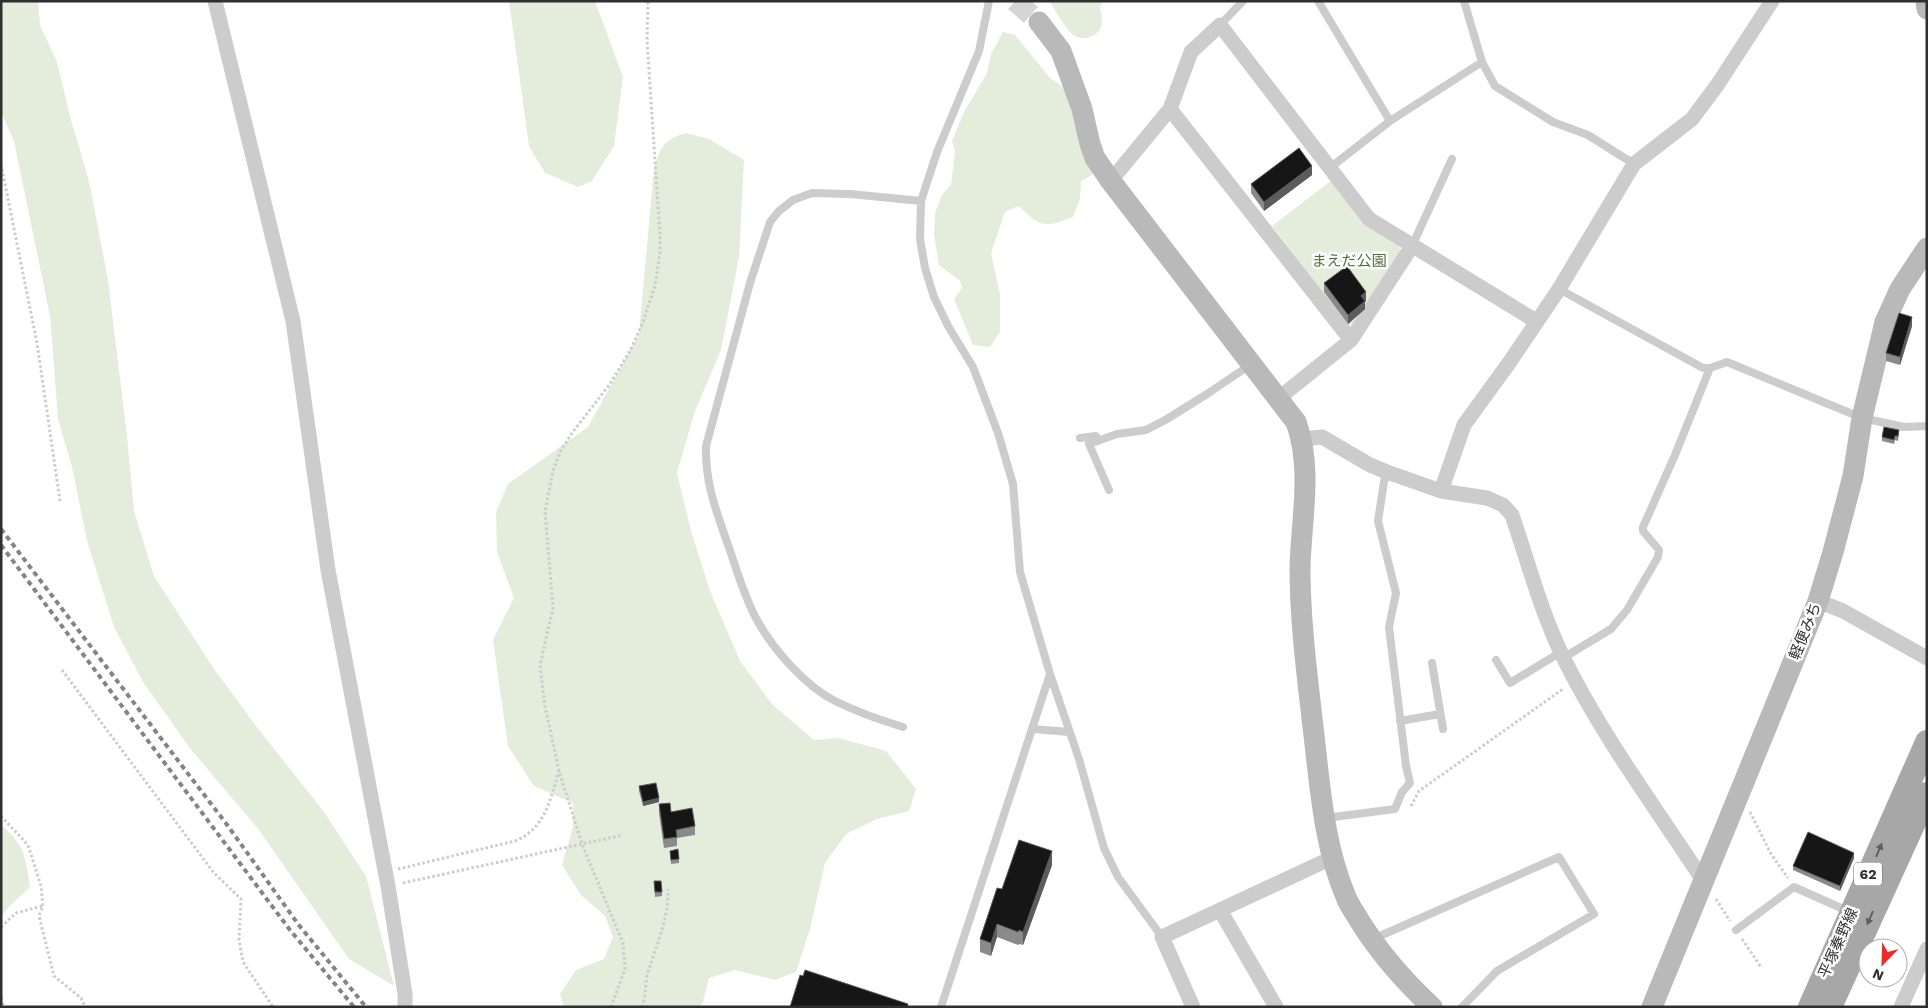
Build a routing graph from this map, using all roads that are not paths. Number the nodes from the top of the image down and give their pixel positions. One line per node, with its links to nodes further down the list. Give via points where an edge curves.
1 (215, 1): 59 (street, via 293,321 328,570 386,879 406,994)
2 (989, 1): 18 (lane, via 979,51 937,152)
3 (1243, 1): 10 (lane)
4 (1318, 1): 13 (lane)
5 (1464, 1): 11 (lane)
6 (1772, 1): 15 (street, via 1692,119)
7 (1926, 1): 8 (street)
8 (1927, 9)
9 (1039, 22): 17 (street, via 1061,51 1095,158)
10 (1220, 25): 12 (street, via 1191,52); 16 (street)
11 (1482, 62): 13 (lane); 15 (lane, via 1495,86 1553,122 1588,135)
12 (1170, 109): 17 (street); 23 (street)
13 (1390, 121): 16 (lane)
14 (1452, 160): 19 (lane)
15 (1634, 164): 21 (street)
16 (1330, 167): 19 (street, via 1369,219)
17 (1110, 180): 24 (street)
18 (921, 201): 40 (lane, via 920,239 934,297 973,367 1013,484 1020,572); 43 (lane, via 812,193 792,200 770,222 706,446 705,463 708,484 736,568 764,631 809,683 834,700)
19 (1412, 246): 22 (street); 23 (street)
20 (1927, 248): 27 (street, 軽便みち, via 1900,289 1885,322)
21 (1559, 289): 22 (street); 25 (lane, via 1703,368)
22 (1536, 321): 34 (street, via 1464,425)
23 (1351, 340): 26 (street)
24 (1252, 364): 26 (street); 31 (lane, via 1167,420 1146,430 1117,434)
25 (1710, 368): 27 (lane, via 1726,362); 36 (lane, via 1643,527 1659,550 1658,557 1627,610 1611,629)
26 (1279, 398): 30 (street, via 1296,422)
27 (1862, 418): 28 (lane, via 1904,427); 35 (street, 軽便みち, via 1853,476)
28 (1927, 426)
29 (1080, 438): 31 (lane, via 1096,436)
30 (1302, 439): 32 (street, via 1322,436); 49 (street, via 1305,470 1300,568 1302,622)
31 (1098, 441): 33 (lane, via 1090,444)
32 (1387, 472): 34 (street); 42 (lane, via 1378,520 1396,593 1389,627)
33 (1109, 490)
34 (1442, 491): 36 (street, via 1487,498 1503,505 1512,515)
35 (1818, 601): 37 (street, via 1843,611); 52 (street, 軽便みち, via 1740,791)
36 (1562, 655): 38 (lane, via 1510,683); 52 (street, via 1595,716)
37 (1927, 658)
38 (1496, 660)
39 (1432, 663): 41 (lane)
40 (1050, 674): 44 (lane); 46 (lane)
41 (1440, 714): 42 (lane); 45 (lane)
42 (1400, 721): 49 (lane, via 1410,783 1395,809)
43 (903, 727)
44 (1034, 729): 46 (lane); 60 (lane)
45 (1443, 729)
46 (1069, 732): 56 (lane, via 1104,848 1118,877)
47 (1927, 742): 50 (main road, 平塚秦野線 / 62)
48 (1927, 794): 50 (main road, 平塚秦野線 / 62)
49 (1324, 818): 51 (street)
50 (1911, 823): 54 (main road, 平塚秦野線 / 62, one-way to 50); 67 (main road, 平塚秦野線 / 62, one-way to 67)
51 (1332, 860): 53 (street); 57 (street, via 1346,899)
52 (1709, 890): 65 (street, 軽便みち)
53 (1220, 910): 56 (street); 62 (street)
54 (1852, 913): 55 (lane, via 1794,887); 66 (main road, 平塚秦野線 / 62)
55 (1736, 930)
56 (1162, 937): 61 (street)
57 (1371, 940): 63 (street, via 1400,977); 64 (lane, via 1560,857 1594,914 1497,971)
58 (1927, 949): 68 (street)
59 (405, 1007)
60 (941, 1007)
61 (1193, 1007)
62 (1276, 1007)
63 (1432, 1007)
64 (1462, 1007)
65 (1652, 1007)
66 (1810, 1007)
67 (1830, 1007)
68 (1901, 1007)

